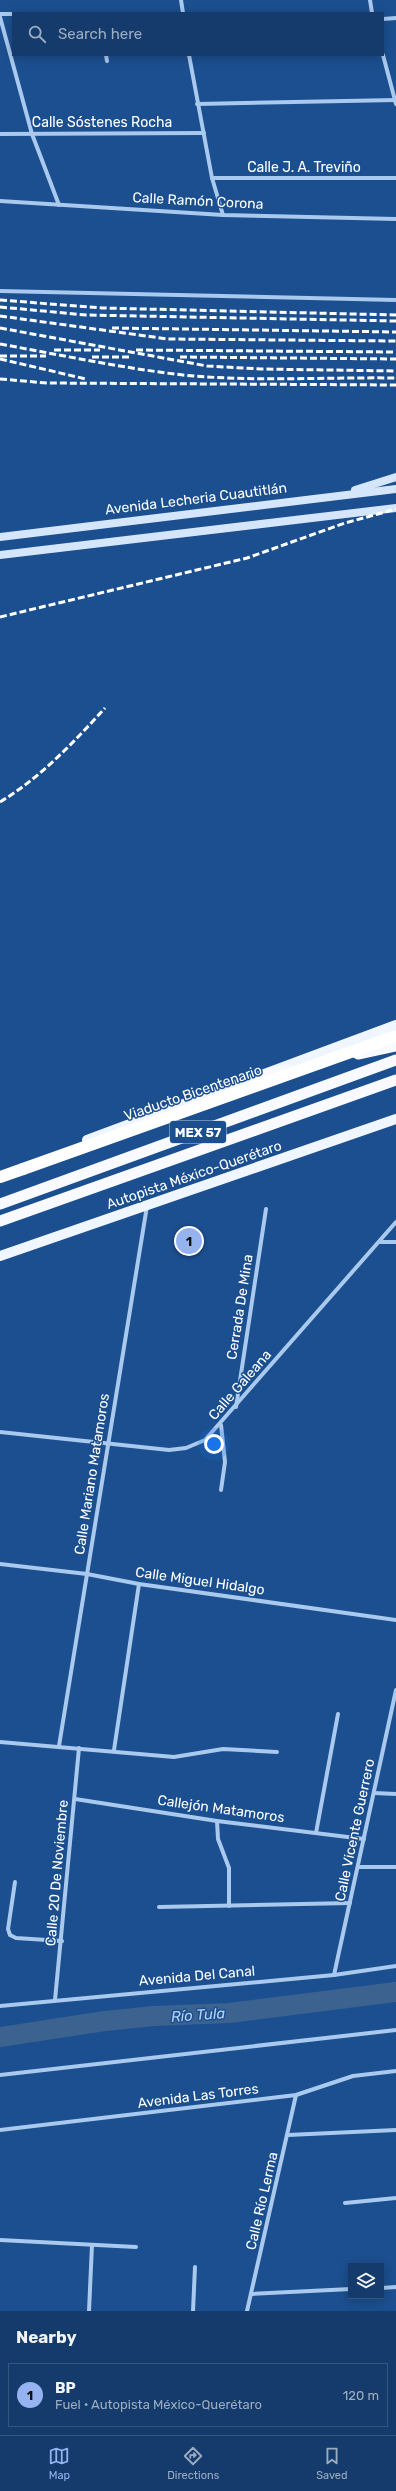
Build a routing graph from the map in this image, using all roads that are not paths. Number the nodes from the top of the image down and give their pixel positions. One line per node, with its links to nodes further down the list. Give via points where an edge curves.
1 (181, 0): 3 (street)
2 (370, 0): 4 (street)
3 (183, 12)
4 (372, 12)
5 (12, 14): 6 (street)
6 (0, 16): 18 (street)
7 (384, 18): 8 (street)
8 (396, 18)
9 (106, 56): 12 (street)
10 (189, 56): 14 (street)
11 (383, 56): 13 (street)
12 (107, 61)
13 (395, 100): 14 (street); 15 (street)
14 (197, 104): 16 (street)
15 (396, 104)
16 (204, 133): 18 (street, Calle Sóstenes Rocha); 19 (street)
17 (0, 134): 18 (street, Calle Sóstenes Rocha)
18 (32, 134): 22 (street)
19 (212, 178): 20 (street, Calle J. A. Treviño); 23 (street)
20 (396, 178)
21 (0, 201): 22 (street, Calle Ramón Corona)
22 (59, 205): 23 (street, Calle Ramón Corona)
23 (223, 215): 24 (street, Calle Ramón Corona)
24 (396, 219)
25 (0, 291): 26 (street)
26 (396, 300)
27 (396, 476): 29 (main road)
28 (396, 489): 29 (main road, Avenida Lecheria Cuautitlán)
29 (342, 494): 31 (main road, Avenida Lecheria Cuautitlán)
30 (396, 508): 32 (main road)
31 (0, 537)
32 (0, 555)
33 (396, 1025): 37 (main road)
34 (396, 1036): 40 (highway, Viaducto Bicentenario, bridge)
35 (396, 1046): 37 (highway)
36 (396, 1060): 43 (highway, MEX 57)
37 (258, 1077): 40 (main road)
38 (396, 1080): 46 (highway, MEX 57)
39 (396, 1119): 44 (main road, Autopista México-Querétaro)
40 (18, 1168): 41 (highway); 42 (highway, Viaducto Bicentenario)
41 (0, 1173)
42 (0, 1177)
43 (0, 1204)
44 (148, 1206): 50 (main road, Autopista México-Querétaro); 54 (street, Calle Mariano Matamoros)
45 (266, 1209): 51 (street, Cerrada De Mina)
46 (0, 1221)
47 (396, 1222): 48 (street, Calle Galeana)
48 (380, 1242): 49 (street); 51 (street, Calle Galeana)
49 (396, 1242)
50 (0, 1256)
51 (236, 1408): 52 (street, Calle Galeana)
52 (221, 1425): 54 (street, Calle Galeana, via 205,1440 186,1448 168,1450); 55 (street, via 225,1462)
53 (0, 1432): 54 (street, Calle Galeana)
54 (109, 1444): 57 (street, Calle Mariano Matamoros)
55 (221, 1490)
56 (0, 1564): 57 (street, Calle Miguel Hidalgo)
57 (87, 1574): 58 (street, Calle Miguel Hidalgo); 63 (street, Calle Mariano Matamoros)
58 (139, 1584): 59 (street, Calle Miguel Hidalgo); 65 (street)
59 (396, 1620)
60 (396, 1690): 67 (street, Calle Vicente Guerrero)
61 (338, 1714): 71 (street)
62 (0, 1742): 63 (street)
63 (59, 1746): 64 (street)
64 (80, 1748): 65 (street); 69 (street, Calle 20 De Noviembre)
65 (114, 1750): 66 (street, via 174,1756 223,1749)
66 (277, 1752)
67 (374, 1793): 68 (street); 72 (street, Calle Vicente Guerrero)
68 (396, 1794)
69 (74, 1799): 70 (street, Callejón Matamoros); 79 (street, Calle 20 De Noviembre)
70 (217, 1821): 71 (street, Callejón Matamoros); 77 (street, via 218,1839 229,1868)
71 (316, 1833): 72 (street, Callejón Matamoros)
72 (364, 1839): 74 (street, Calle Vicente Guerrero)
73 (396, 1867): 74 (street)
74 (358, 1868): 76 (street, Calle Vicente Guerrero)
75 (15, 1882): 79 (street, via 8,1929 10,1935 16,1938)
76 (350, 1903): 77 (street); 81 (street, Calle Vicente Guerrero)
77 (229, 1906): 78 (street)
78 (159, 1907)
79 (62, 1941): 82 (street, Calle 20 De Noviembre)
80 (396, 1966): 81 (street, Avenida Del Canal)
81 (334, 1975): 82 (street, Avenida Del Canal)
82 (55, 2000): 83 (street, Avenida Del Canal)
83 (0, 2006)
84 (396, 2030): 86 (street)
85 (396, 2071): 87 (street, Avenida Las Torres, via 353,2076)
86 (0, 2076)
87 (296, 2095): 88 (street, Avenida Las Torres); 90 (street, Calle Río Lerma)
88 (0, 2130)
89 (396, 2130): 90 (street)
90 (288, 2135): 100 (street, Calle Río Lerma)
91 (396, 2198): 92 (street)
92 (345, 2203)
93 (0, 2240): 94 (street)
94 (92, 2245): 95 (street); 101 (street)
95 (136, 2247)
96 (195, 2267): 102 (street)
97 (396, 2287): 98 (street)
98 (384, 2288)
99 (348, 2289): 100 (street)
100 (251, 2294): 103 (street, Calle Río Lerma)
101 (89, 2311)
102 (193, 2311)
103 (247, 2311)

